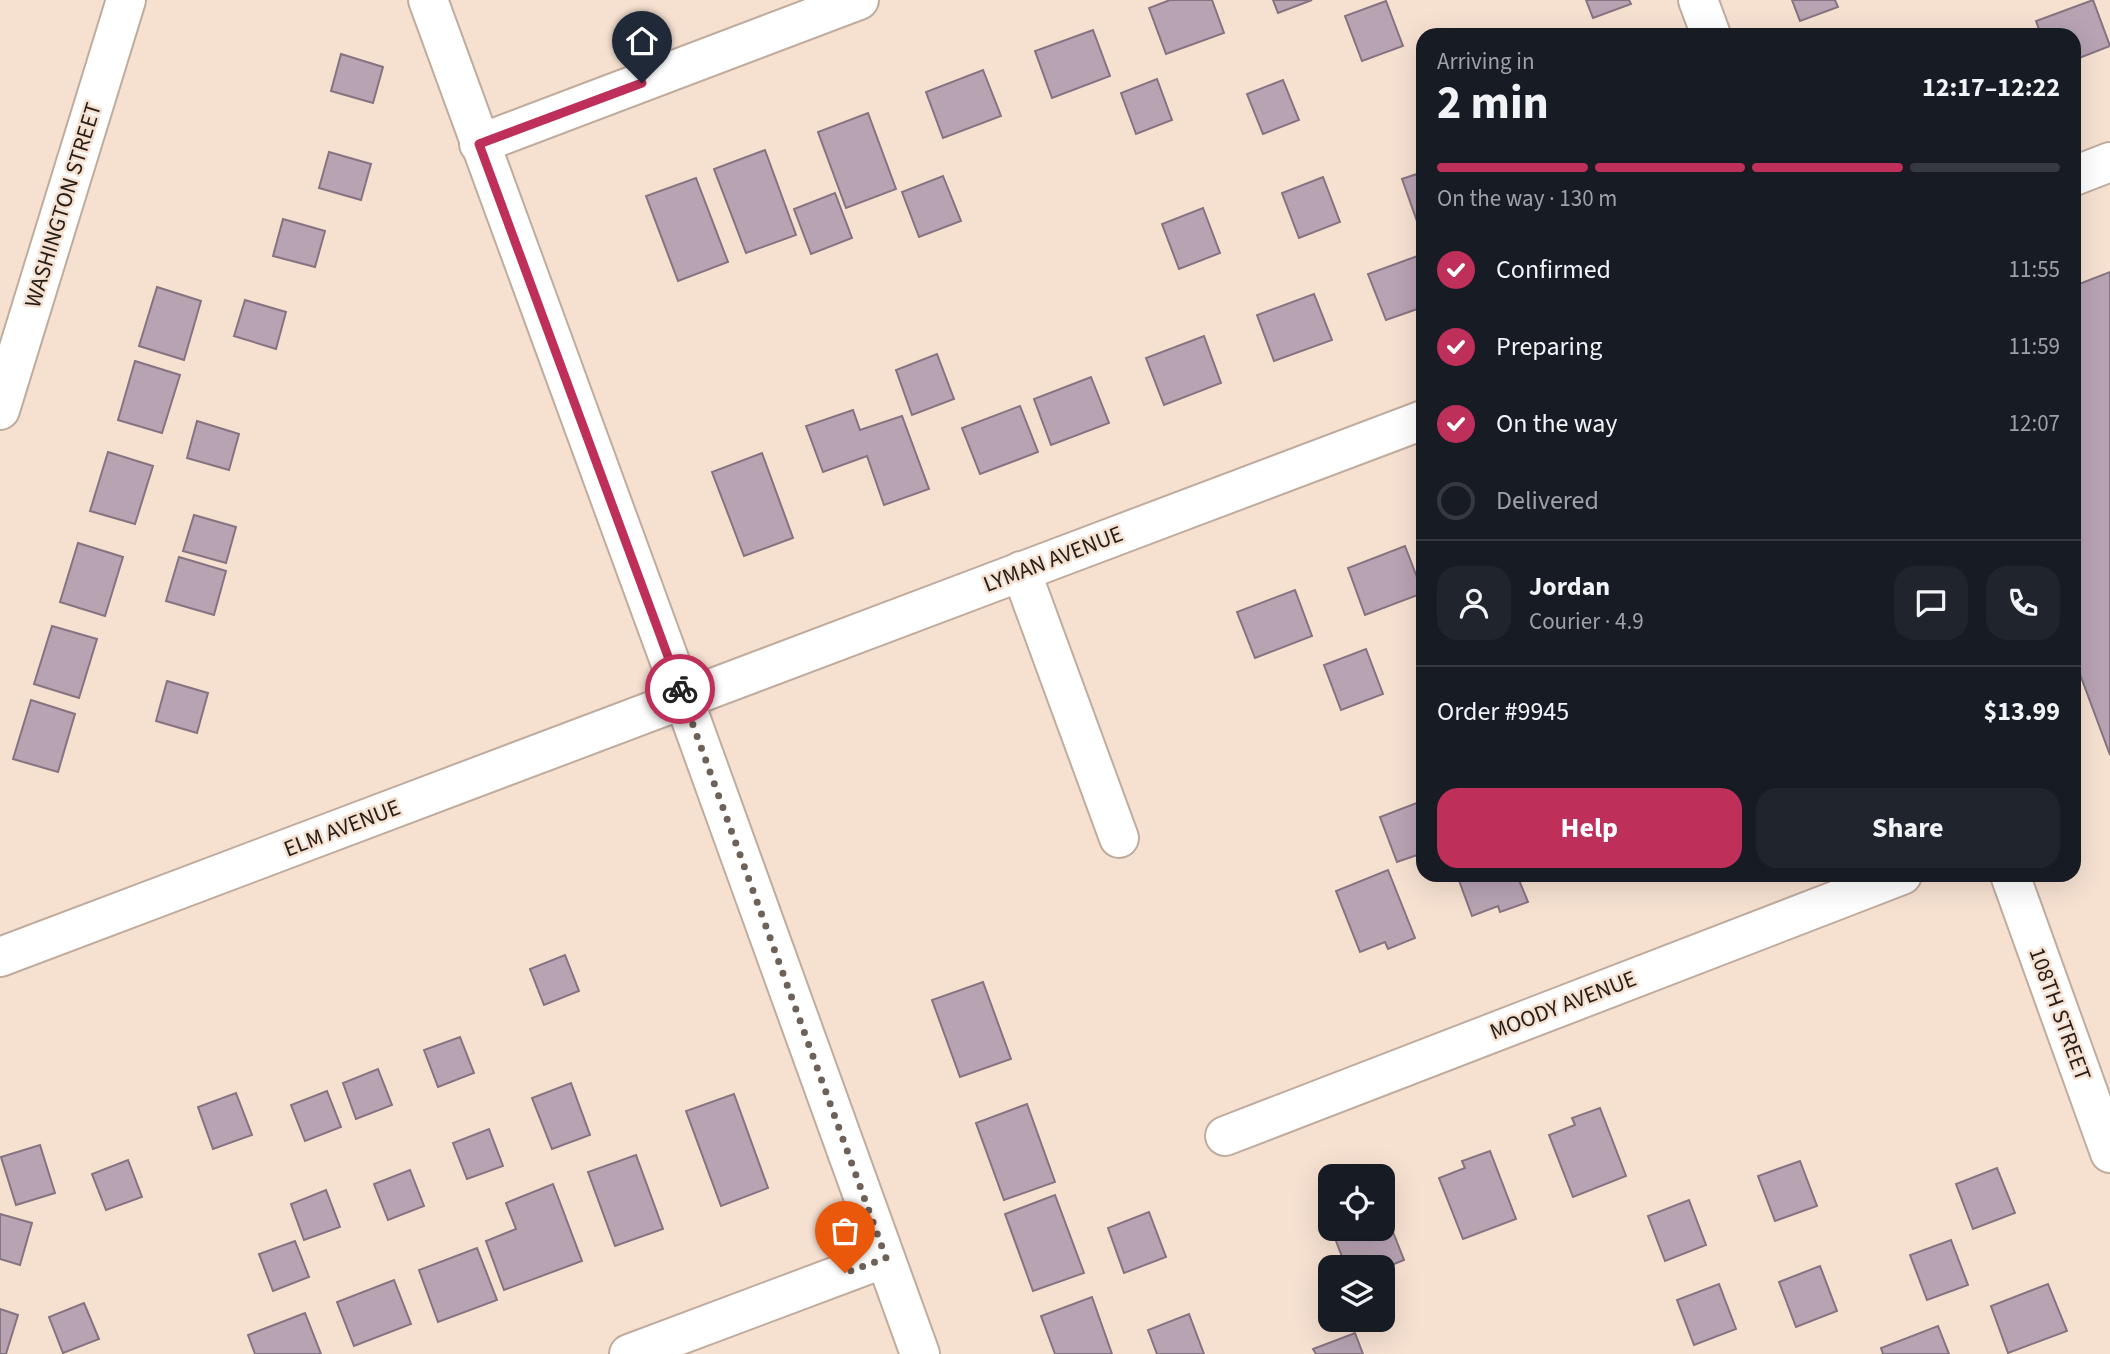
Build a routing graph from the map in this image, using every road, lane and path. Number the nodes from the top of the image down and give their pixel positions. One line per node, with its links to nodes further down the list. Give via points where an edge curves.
1 (126, 0): 9 (street, WASHINGTON STREET)
2 (428, 0): 6 (street)
3 (859, 0): 6 (street)
4 (1698, 0): 5 (street)
5 (1708, 28)
6 (479, 144): 12 (street)
7 (2110, 162): 8 (street)
8 (2081, 173)
9 (0, 410)
10 (1416, 423): 11 (street, LYMAN AVENUE)
11 (1021, 571): 12 (street, LYMAN AVENUE); 13 (street)
12 (684, 700): 16 (street, ELM AVENUE); 19 (street)
13 (1119, 838)
14 (1884, 882): 17 (street, MOODY AVENUE)
15 (2013, 882): 18 (street, 108TH STREET)
16 (0, 957)
17 (1225, 1136)
18 (2110, 1153)
19 (886, 1258): 20 (street); 21 (street)
20 (629, 1354)
21 (920, 1354)

